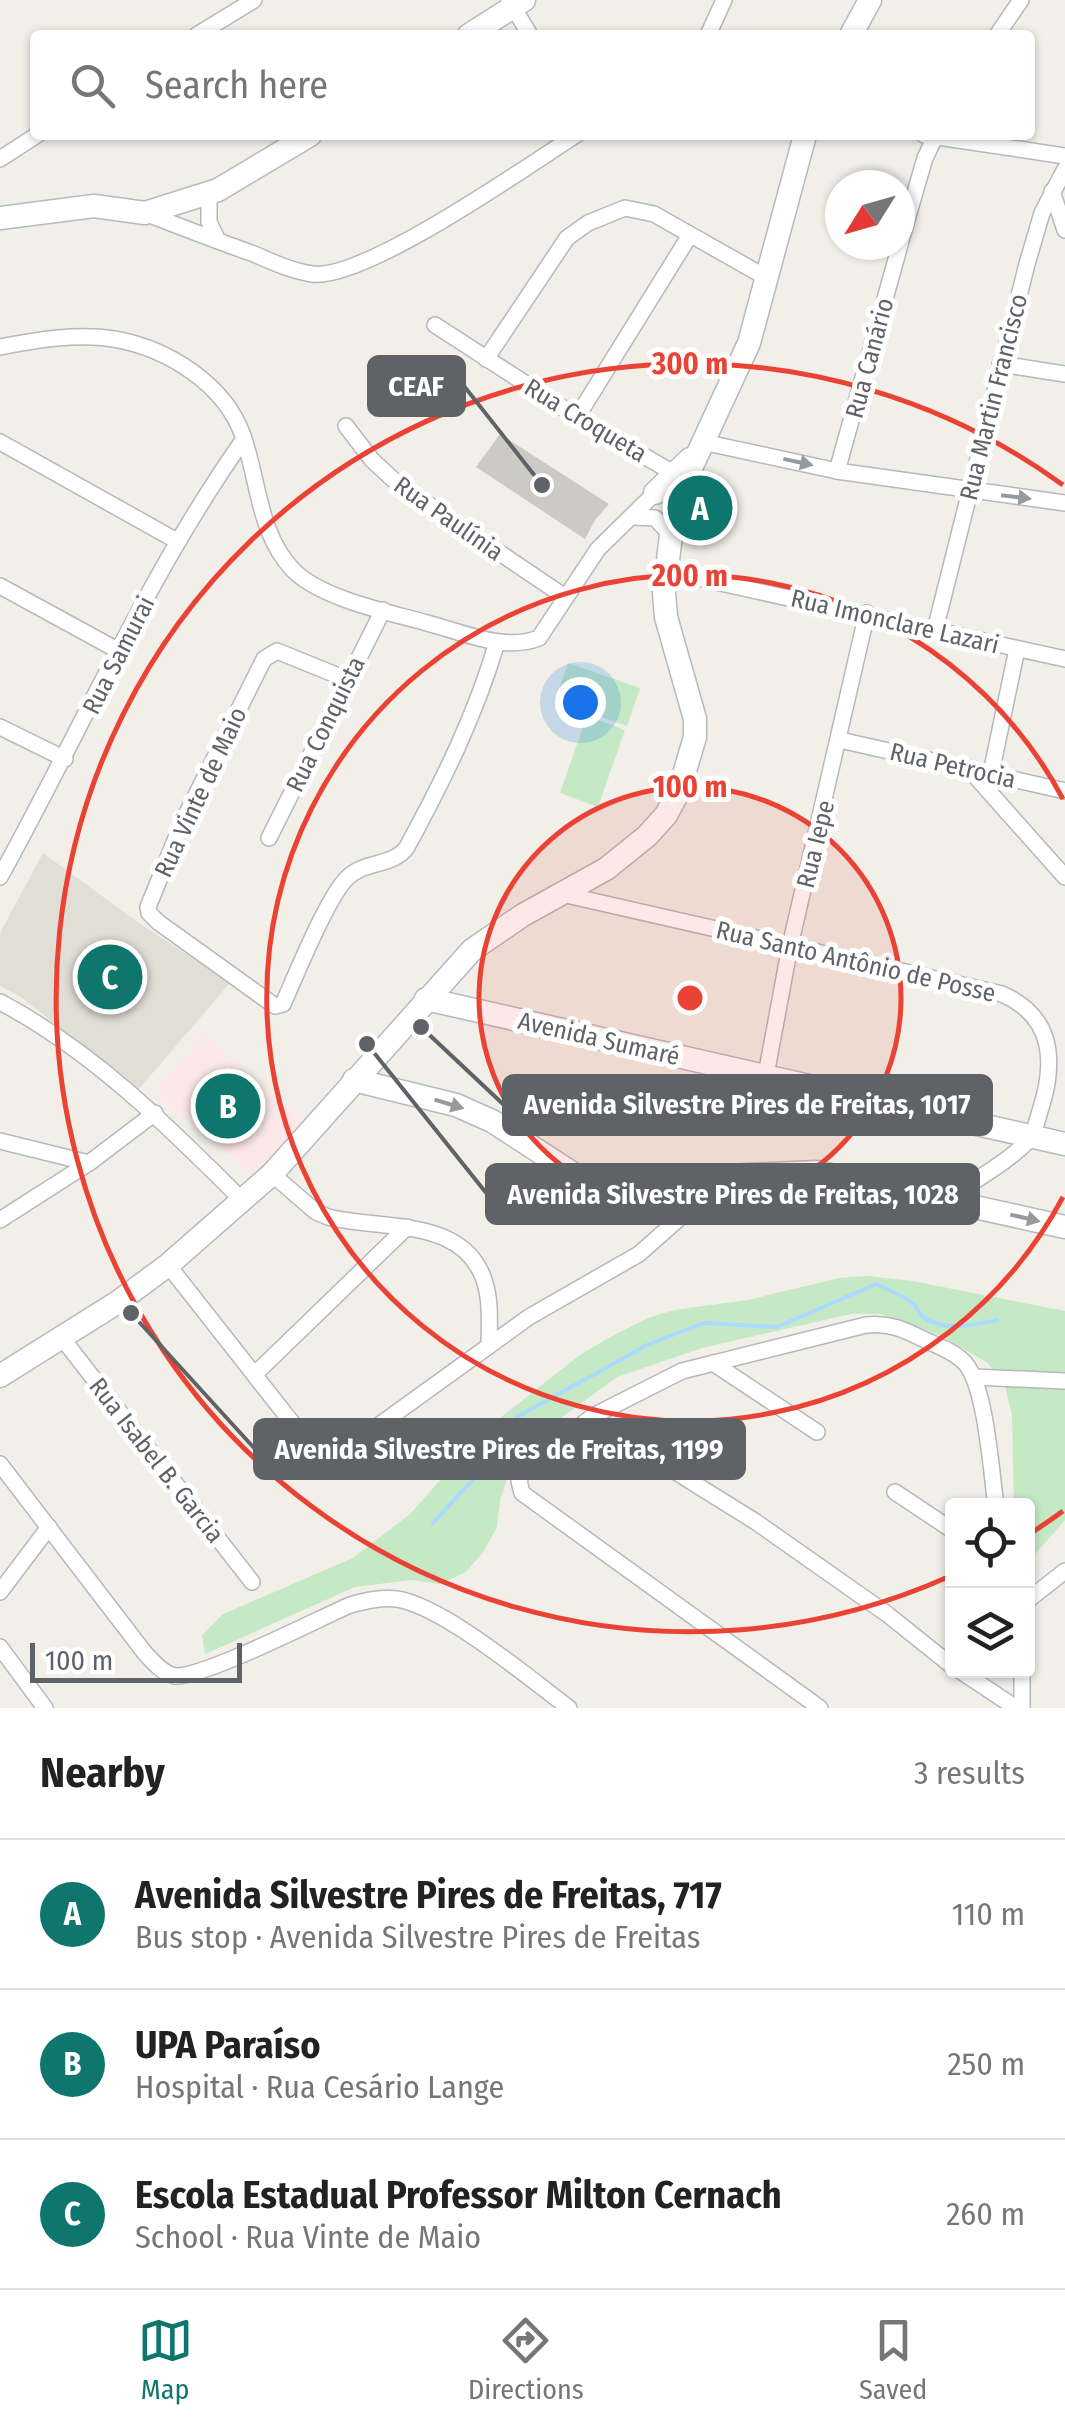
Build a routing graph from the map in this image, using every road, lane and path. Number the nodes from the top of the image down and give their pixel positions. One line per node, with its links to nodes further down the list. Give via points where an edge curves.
1 (254, 0): 6 (street)
2 (724, 0): 9 (street)
3 (870, 0): 10 (street)
4 (1021, 0): 11 (street)
5 (515, 2): 7 (street); 8 (street)
6 (205, 30)
7 (476, 30)
8 (528, 30)
9 (710, 30)
10 (853, 30)
11 (1000, 30)
12 (30, 140): 19 (street)
13 (301, 140): 23 (street)
14 (568, 140): 28 (street, via 394,248 334,274 312,274)
15 (804, 140): 30 (street)
16 (934, 140): 22 (street, Rua Canário)
17 (962, 140): 18 (street)
18 (1065, 156)
19 (0, 159)
20 (1065, 169): 21 (street, Rua Martin Francisco)
21 (1052, 191): 26 (street); 34 (street, Rua Martin Francisco)
22 (915, 192)
23 (209, 194): 24 (street); 28 (street, via 209,222)
24 (145, 213): 25 (street, via 94,206); 28 (street)
25 (0, 218)
26 (1065, 230)
27 (690, 235): 30 (street); 33 (street, via 625,208 578,229); 36 (street)
28 (218, 241)
29 (896, 260): 41 (street, Rua Canário)
30 (767, 278): 40 (street, via 749,342)
31 (435, 325): 33 (street, Rua Croqueta)
32 (2, 348): 38 (street, via 68,337 114,339 150,350 214,389)
33 (486, 359): 36 (street, Rua Croqueta)
34 (1000, 364): 35 (street); 43 (street, Rua Martin Francisco)
35 (1065, 374)
36 (577, 417): 42 (street, Rua Croqueta)
37 (346, 426): 51 (street, Rua Paulínia, via 398,484)
38 (244, 439): 48 (street, Rua Samurai); 52 (street, via 268,529 290,567 315,586)
39 (0, 442): 48 (street)
40 (700, 448): 41 (street, one-way to 41); 42 (street)
41 (837, 471): 43 (street)
42 (679, 483): 44 (street); 47 (street)
43 (968, 491): 45 (street, one-way to 45); 54 (street, Rua Martin Francisco)
44 (655, 493): 46 (street)
45 (1065, 503)
46 (634, 517): 47 (street, via 655,518); 51 (street, via 598,549)
47 (671, 535): 49 (street)
48 (177, 542): 57 (street, Rua Samurai)
49 (666, 570): 53 (street, Rua Imonclare Lazari); 69 (street, via 666,617 695,719 687,769 666,815 647,836)
50 (0, 586): 57 (street)
51 (565, 596): 55 (street, via 539,638)
52 (383, 610): 55 (street); 59 (street, Rua Conquista)
53 (867, 614): 54 (street, Rua Imonclare Lazari); 61 (street, Rua Iepe)
54 (935, 630): 56 (street, Rua Imonclare Lazari)
55 (497, 642): 59 (street, Rua Vinte de Maio, via 462,740 407,847 396,859 346,878 283,1004 271,1004 158,922 148,906 264,659 277,651)
56 (1017, 649): 58 (street, Rua Imonclare Lazari); 64 (street)
57 (119, 652): 62 (street, Rua Samurai)
58 (1065, 659)
59 (346, 679): 66 (street, Rua Conquista)
60 (0, 727): 62 (street)
61 (840, 740): 63 (street, Rua Petrocia); 70 (street, Rua Iepe)
62 (65, 759): 67 (street, Rua Samurai)
63 (968, 768): 64 (street, Rua Petrocia); 68 (street)
64 (991, 773): 65 (street, Rua Petrocia)
65 (1065, 791)
66 (269, 838)
67 (0, 876)
68 (1065, 877)
69 (562, 894): 70 (street, Rua Santo Antônio de Posse); 71 (street, via 472,950)
70 (790, 946): 73 (street, Rua Iepe); 76 (street, Rua Santo Antônio de Posse, via 1023,1003 1049,1048 1044,1100)
71 (426, 999): 73 (street, Avenida Sumaré); 74 (street)
72 (0, 1002): 75 (street)
73 (766, 1075): 76 (street, Avenida Sumaré)
74 (354, 1080): 80 (street); 81 (street, one-way to 81, via 492,1120 606,1190)
75 (155, 1113): 79 (street); 83 (street)
76 (1031, 1138): 78 (street, Avenida Sumaré); 82 (street)
77 (0, 1141): 79 (street)
78 (1065, 1144)
79 (89, 1163): 84 (street)
80 (272, 1174): 83 (street); 85 (street, via 328,1217)
81 (727, 1176): 82 (street, via 817,1172); 89 (street, via 640,1254)
82 (947, 1200): 86 (street, one-way to 86)
83 (244, 1201): 87 (street)
84 (0, 1220)
85 (407, 1227): 89 (street, via 446,1238 478,1268 487,1289); 91 (street)
86 (1065, 1227)
87 (168, 1265): 88 (street); 91 (street)
88 (62, 1338): 92 (street); 103 (street, Rua Isabel B. Garcia)
89 (489, 1346): 91 (street, via 335,1460 321,1459)
90 (713, 1363): 93 (street, via 883,1324 957,1356); 95 (street, via 652,1384); 96 (street)
91 (256, 1373)
92 (0, 1376)
93 (974, 1378): 94 (street); 99 (street)
94 (1065, 1380)
95 (593, 1416): 107 (street, via 756,1522); 112 (street, via 523,1472 522,1494)
96 (818, 1432)
97 (0, 1464): 101 (street)
98 (895, 1492): 100 (street)
99 (995, 1498)
100 (945, 1525)
101 (49, 1527): 104 (street); 111 (street, via 144,1652 176,1676 350,1605 396,1599 423,1607 489,1648)
102 (1065, 1571): 105 (street)
103 (252, 1582)
104 (0, 1592)
105 (1035, 1595)
106 (0, 1647): 110 (street)
107 (945, 1660)
108 (972, 1678): 113 (street)
109 (1021, 1678): 113 (street)
110 (45, 1708)
111 (569, 1708)
112 (820, 1708)
113 (1019, 1708)

